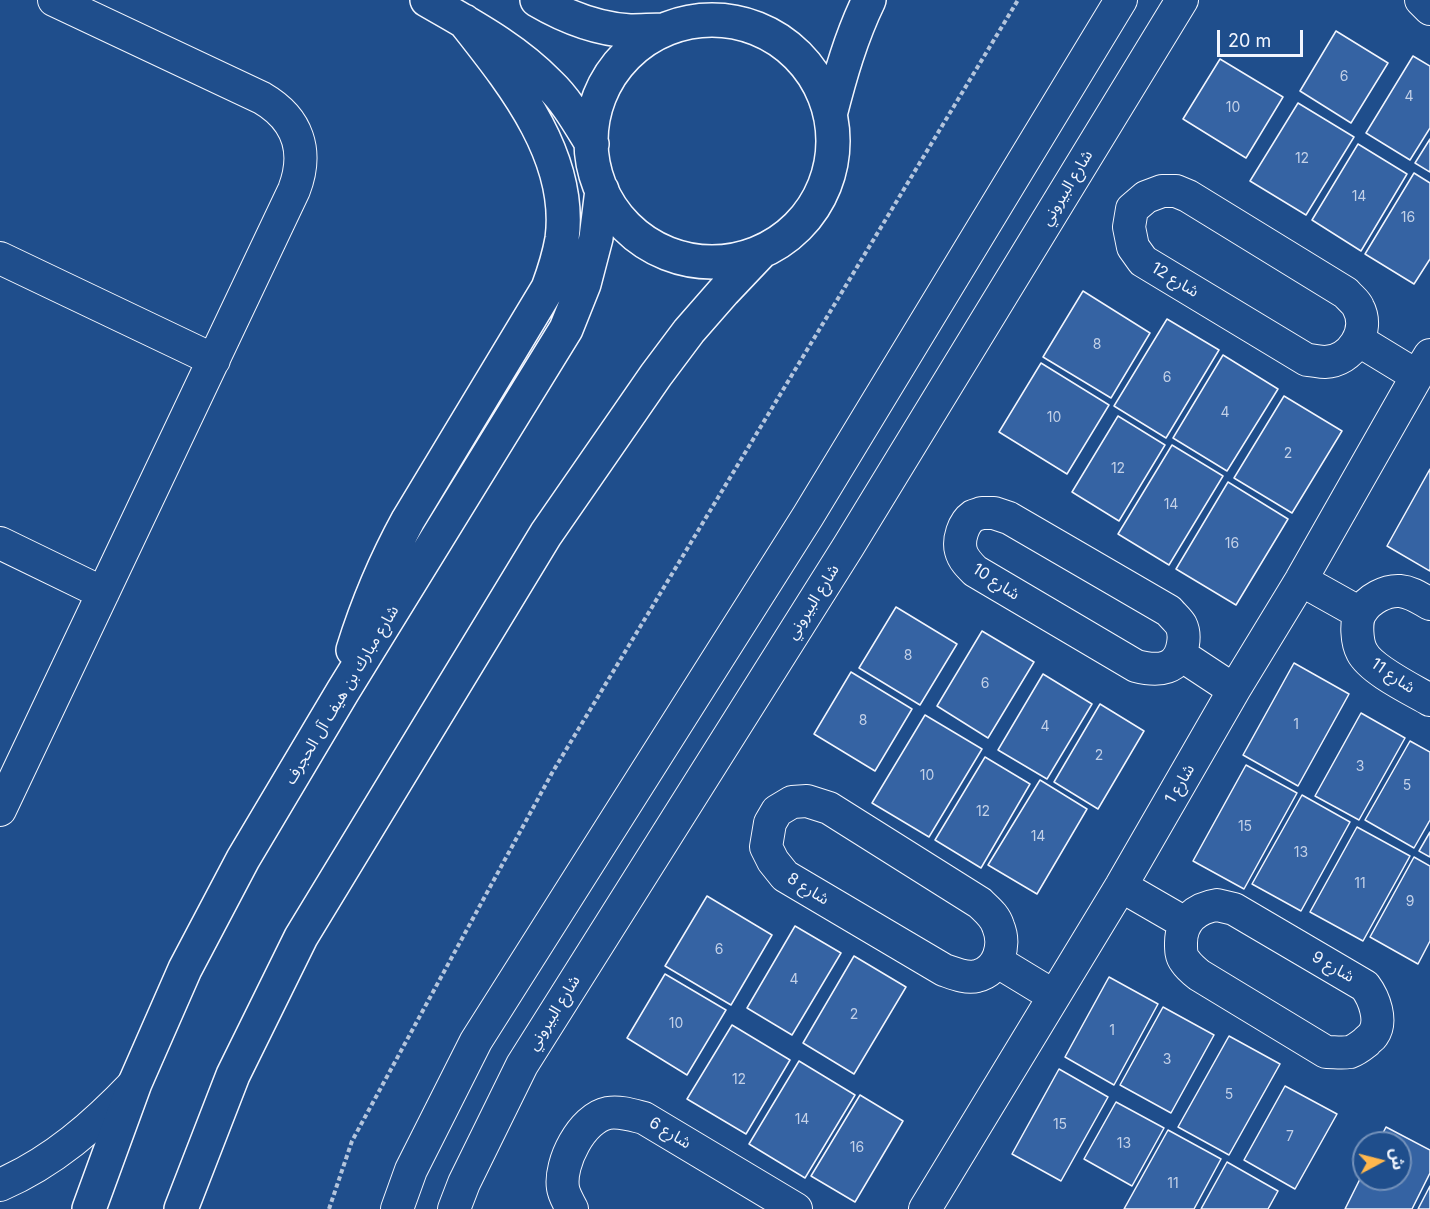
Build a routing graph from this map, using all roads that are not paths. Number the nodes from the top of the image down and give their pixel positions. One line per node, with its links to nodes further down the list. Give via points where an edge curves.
1 (54, 0): 19 (street, via 261,98 275,106 294,130 300,144 300,176)
2 (427, 0): 11 (main road)
3 (537, 0): 12 (main road, via 568,17 599,27)
4 (734, 0): 10 (main road)
5 (869, 0): 13 (main road, via 843,64)
6 (1121, 0): 21 (street)
7 (1182, 0): 22 (street, شارع البيروني)
8 (1421, 0): 9 (street)
9 (1430, 9)
10 (708, 20): 12 (main road); 13 (main road, via 755,27 777,38 811,71)
11 (464, 21): 14 (main road, via 524,60 551,85); 32 (main road, via 523,102 553,161 560,186 562,238 548,288 391,552 363,620)
12 (664, 30): 14 (main road, via 625,57 610,76 593,121)
13 (830, 115): 16 (main road, via 833,139 825,185 800,225)
14 (592, 144): 15 (main road, via 594,168)
15 (602, 190): 16 (main road, via 629,229 669,254 691,261 715,262 739,260); 32 (main road, شارع مبارك بن هيف آل الحجرف, via 596,238 584,284 566,329)
16 (761, 252): 43 (main road, via 656,375 546,534 301,937 233,1075)
17 (0, 258): 19 (street)
18 (1358, 340): 18 (street, شارع 12, via 1362,319 1346,293 1188,196 1162,191 1146,197 1132,209 1129,227 1133,247 1143,261 1307,360 1327,362 1340,358 1351,352); 20 (street)
19 (214, 360): 27 (street)
20 (1423, 365): 26 (street, شارع 1)
21 (847, 454): 22 (street, via 845,466 857,485); 23 (street)
22 (884, 486): 25 (street, شارع البيروني)
23 (808, 516): 25 (street, via 821,511 837,513 846,522); 44 (street, via 476,1041 411,1170)
24 (0, 543): 27 (street)
25 (848, 547): 45 (street, شارع البيروني, via 522,1065)
26 (1301, 580): 29 (street); 31 (street, شارع 1)
27 (103, 593): 34 (street)
28 (1430, 604): 29 (street, via 1412,594 1387,592 1371,600)
29 (1360, 613): 33 (street, شارع 11, via 1358,639 1362,653 1372,665)
30 (1181, 655): 30 (street, شارع 10, via 1181,625 1168,611 1008,518 982,513 966,524 960,537 961,552 975,571 1136,666 1161,668 1173,664); 31 (street)
31 (1234, 690): 35 (street, شارع 1)
32 (343, 691): 39 (main road, شارع مبارك بن هيف آل الحجرف, via 238,869 185,969)
33 (1430, 700)
34 (0, 810)
35 (1121, 886): 36 (street); 38 (street, شارع 1)
36 (1185, 923): 36 (street, شارع 9, via 1181,950 1190,968 1326,1052 1353,1051 1374,1034 1376,1009 1365,986 1294,944 1227,906 1205,907)
37 (998, 962): 37 (street, شارع 8, via 999,928 980,903 829,808 807,801 792,802 777,811 770,823 766,847 785,876 944,970 975,977); 38 (street)
38 (1054, 996): 41 (street, شارع 1)
39 (135, 1083): 40 (street, via 78,1138); 42 (main road, شارع مبارك بن هيف آل الحجرف)
40 (0, 1185)
41 (933, 1206)
42 (89, 1209)
43 (181, 1209)
44 (397, 1209)
45 (454, 1209)
46 (572, 1209): 47 (street, شارع 6, via 562,1188 568,1153 592,1121 606,1113 623,1113 644,1118)
47 (796, 1209)

